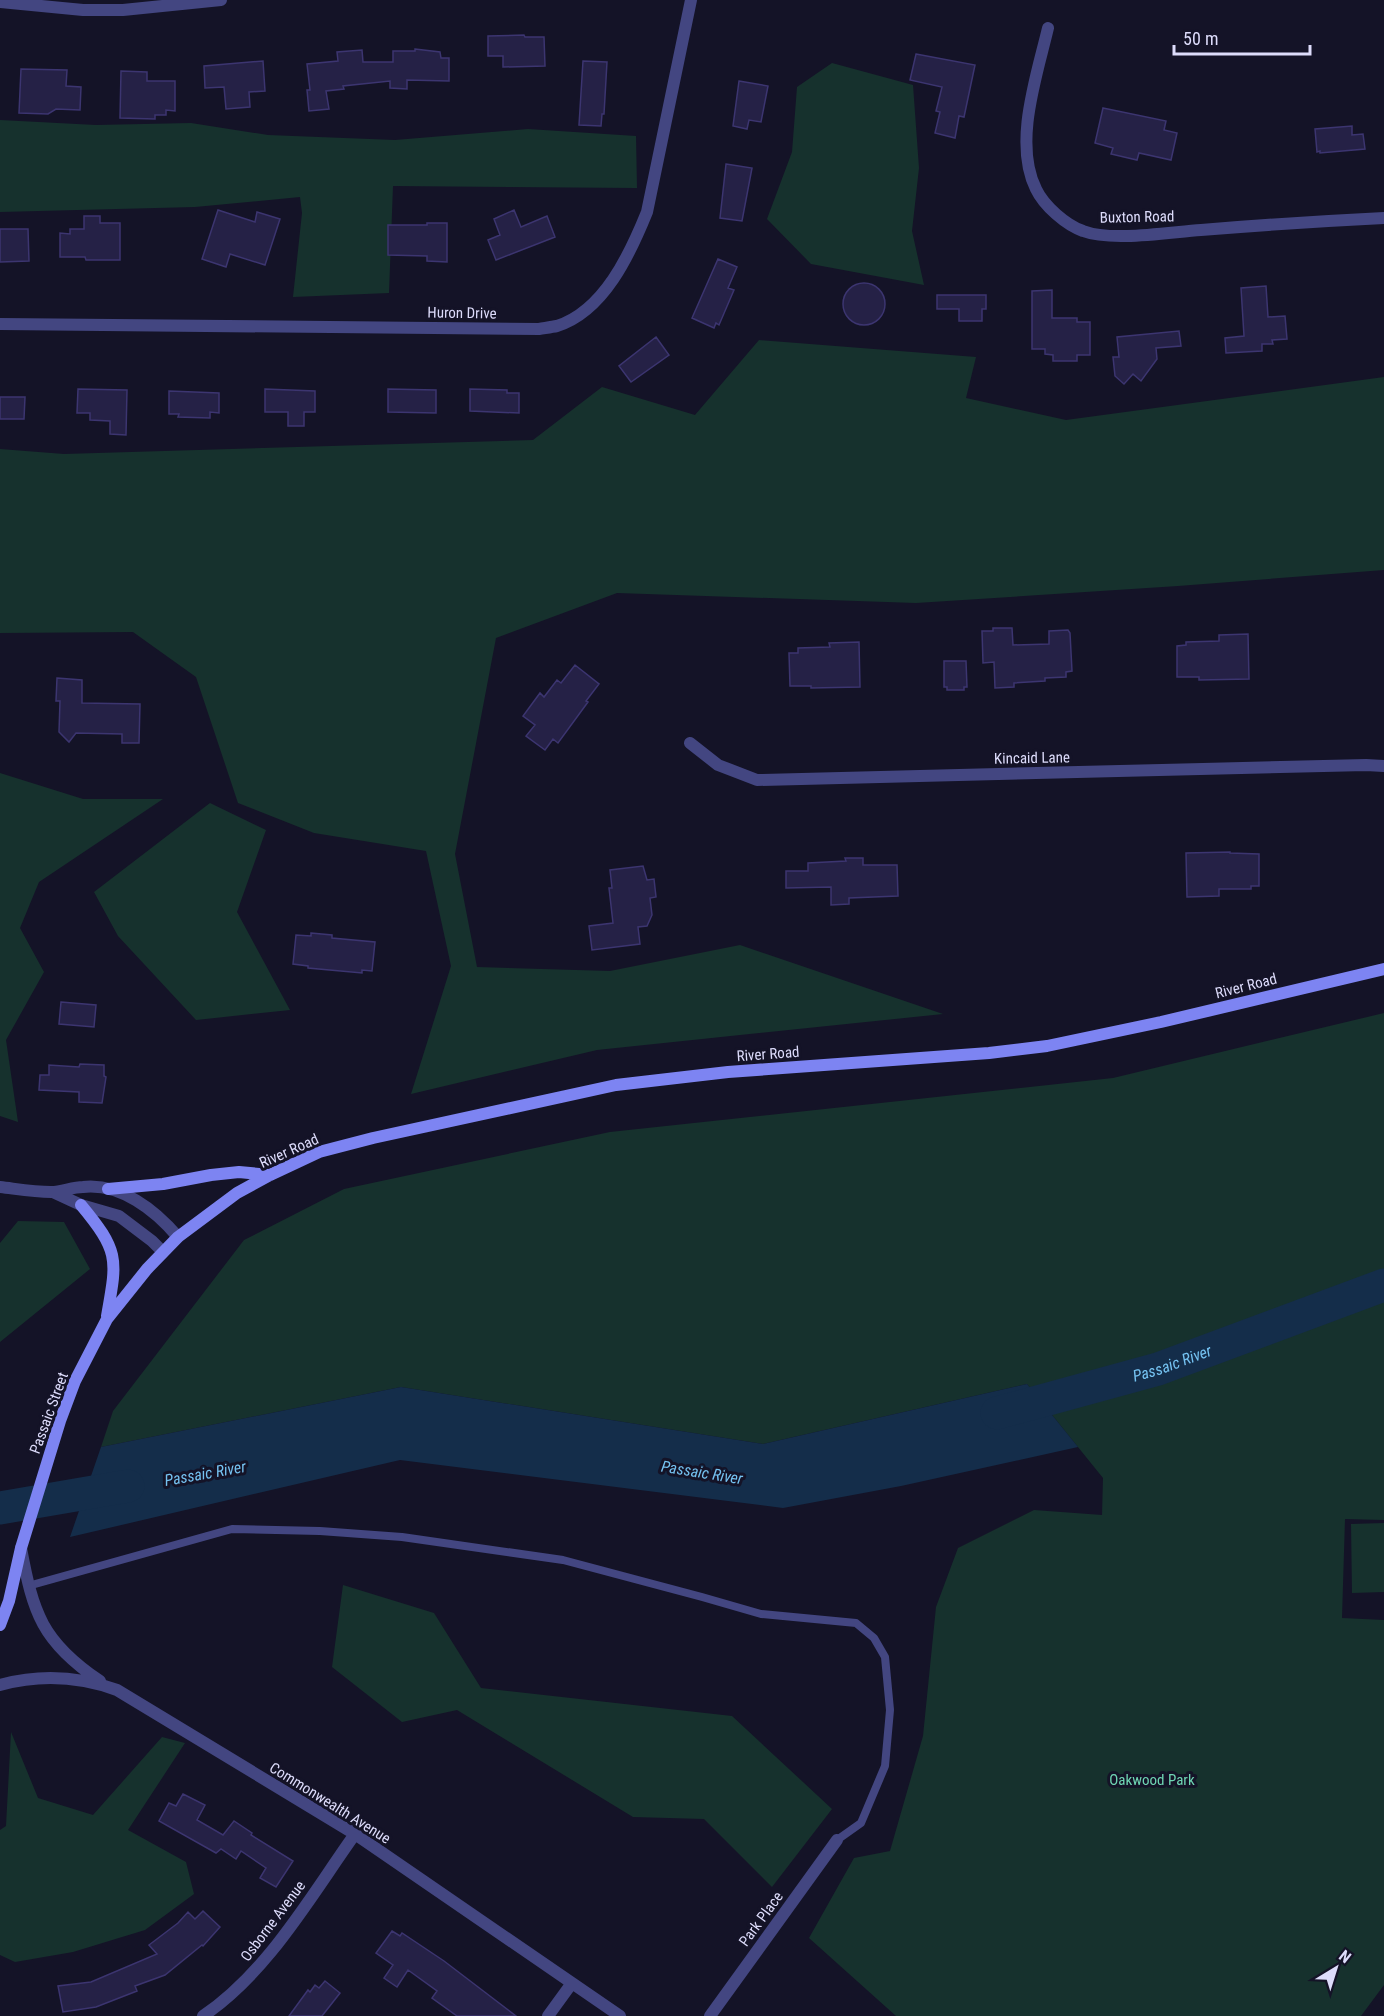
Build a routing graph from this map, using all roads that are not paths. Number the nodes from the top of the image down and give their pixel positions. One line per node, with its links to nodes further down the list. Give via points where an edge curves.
1 (221, 0): 3 (street, via 123,10)
2 (691, 0): 6 (street, Huron Drive, via 647,212 636,238 594,303 557,326 539,329)
3 (0, 2)
4 (1048, 28): 5 (street, Buxton Road, via 1028,123 1028,164 1036,190 1048,205 1082,231 1148,234)
5 (1384, 218)
6 (0, 324)
7 (690, 743): 8 (street, Kincaid Lane, via 718,765 757,780)
8 (1384, 766)
9 (1384, 969): 10 (main road, River Road, via 1047,1046 616,1085 319,1152)
10 (270, 1175): 12 (main road, via 239,1172); 15 (main road, River Road, via 237,1193)
11 (0, 1187): 13 (street)
12 (108, 1189): 13 (street, via 84,1186); 15 (street, via 152,1210)
13 (52, 1192): 14 (street)
14 (81, 1205): 16 (street, via 119,1216); 17 (main road, via 112,1248 115,1269)
15 (178, 1237): 16 (main road, Passaic Street)
16 (163, 1252): 17 (main road, Passaic Street)
17 (107, 1319): 18 (main road, Passaic Street, via 75,1381)
18 (21, 1548): 19 (street); 20 (main road, Passaic Street)
19 (28, 1586): 22 (street, via 34,1607 57,1645 84,1670); 24 (lane, via 232,1529 320,1531 402,1537 563,1560 761,1614 856,1623 874,1638 885,1657 890,1710 885,1766 861,1823)
20 (0, 1625)
21 (0, 1686): 22 (street, Commonwealth Avenue, via 31,1678 66,1677)
22 (117, 1690): 23 (street, Commonwealth Avenue)
23 (355, 1834): 25 (street, Commonwealth Avenue); 26 (street, Osborne Avenue, via 270,1953 243,1984)
24 (837, 1840): 29 (street, Park Place)
25 (572, 1983): 27 (street); 28 (street, Commonwealth Avenue)
26 (203, 2016)
27 (548, 2016)
28 (620, 2016)
29 (710, 2016)

